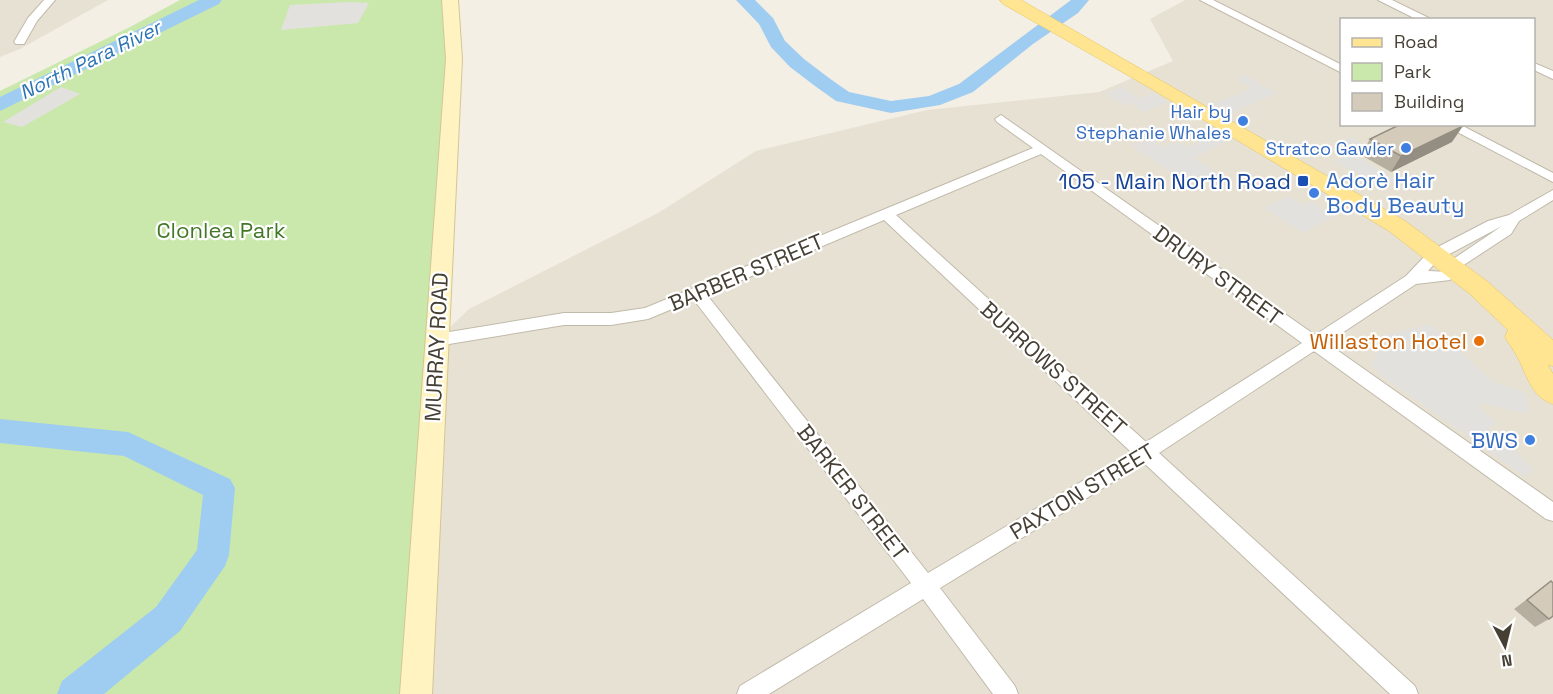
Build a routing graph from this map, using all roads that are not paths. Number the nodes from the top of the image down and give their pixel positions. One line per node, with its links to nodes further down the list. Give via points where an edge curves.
1 (50, 0): 7 (street, via 32,20)
2 (450, 0): 19 (street, MURRAY ROAD, via 454,59)
3 (1009, 0): 17 (main road, via 1359,204)
4 (1205, 0): 9 (street)
5 (1383, 0): 6 (street)
6 (1424, 18)
7 (20, 42)
8 (1535, 67): 10 (street)
9 (1340, 69)
10 (1553, 75)
11 (1001, 118): 13 (street, DRURY STREET)
12 (1452, 126): 14 (street)
13 (1041, 149): 16 (street, BARBER STREET); 20 (street, DRURY STREET)
14 (1553, 178)
15 (1553, 194): 17 (street, PAXTON STREET, via 1514,218 1506,231)
16 (886, 214): 18 (street, BARBER STREET); 22 (street, BURROWS STREET)
17 (1435, 268): 20 (street, PAXTON STREET); 21 (main road, via 1510,329); 21 (main road, via 1479,288)
18 (696, 292): 19 (street, BARBER STREET, via 630,317 564,319); 24 (street, BARKER STREET)
19 (437, 340): 25 (street, MURRAY ROAD)
20 (1314, 344): 22 (street, PAXTON STREET); 23 (street, DRURY STREET)
21 (1549, 370)
22 (1146, 452): 24 (street, PAXTON STREET); 28 (street, BURROWS STREET)
23 (1553, 513)
24 (925, 585): 26 (street, PAXTON STREET); 27 (street, BARKER STREET)
25 (416, 694)
26 (748, 694)
27 (1007, 694)
28 (1407, 694)

